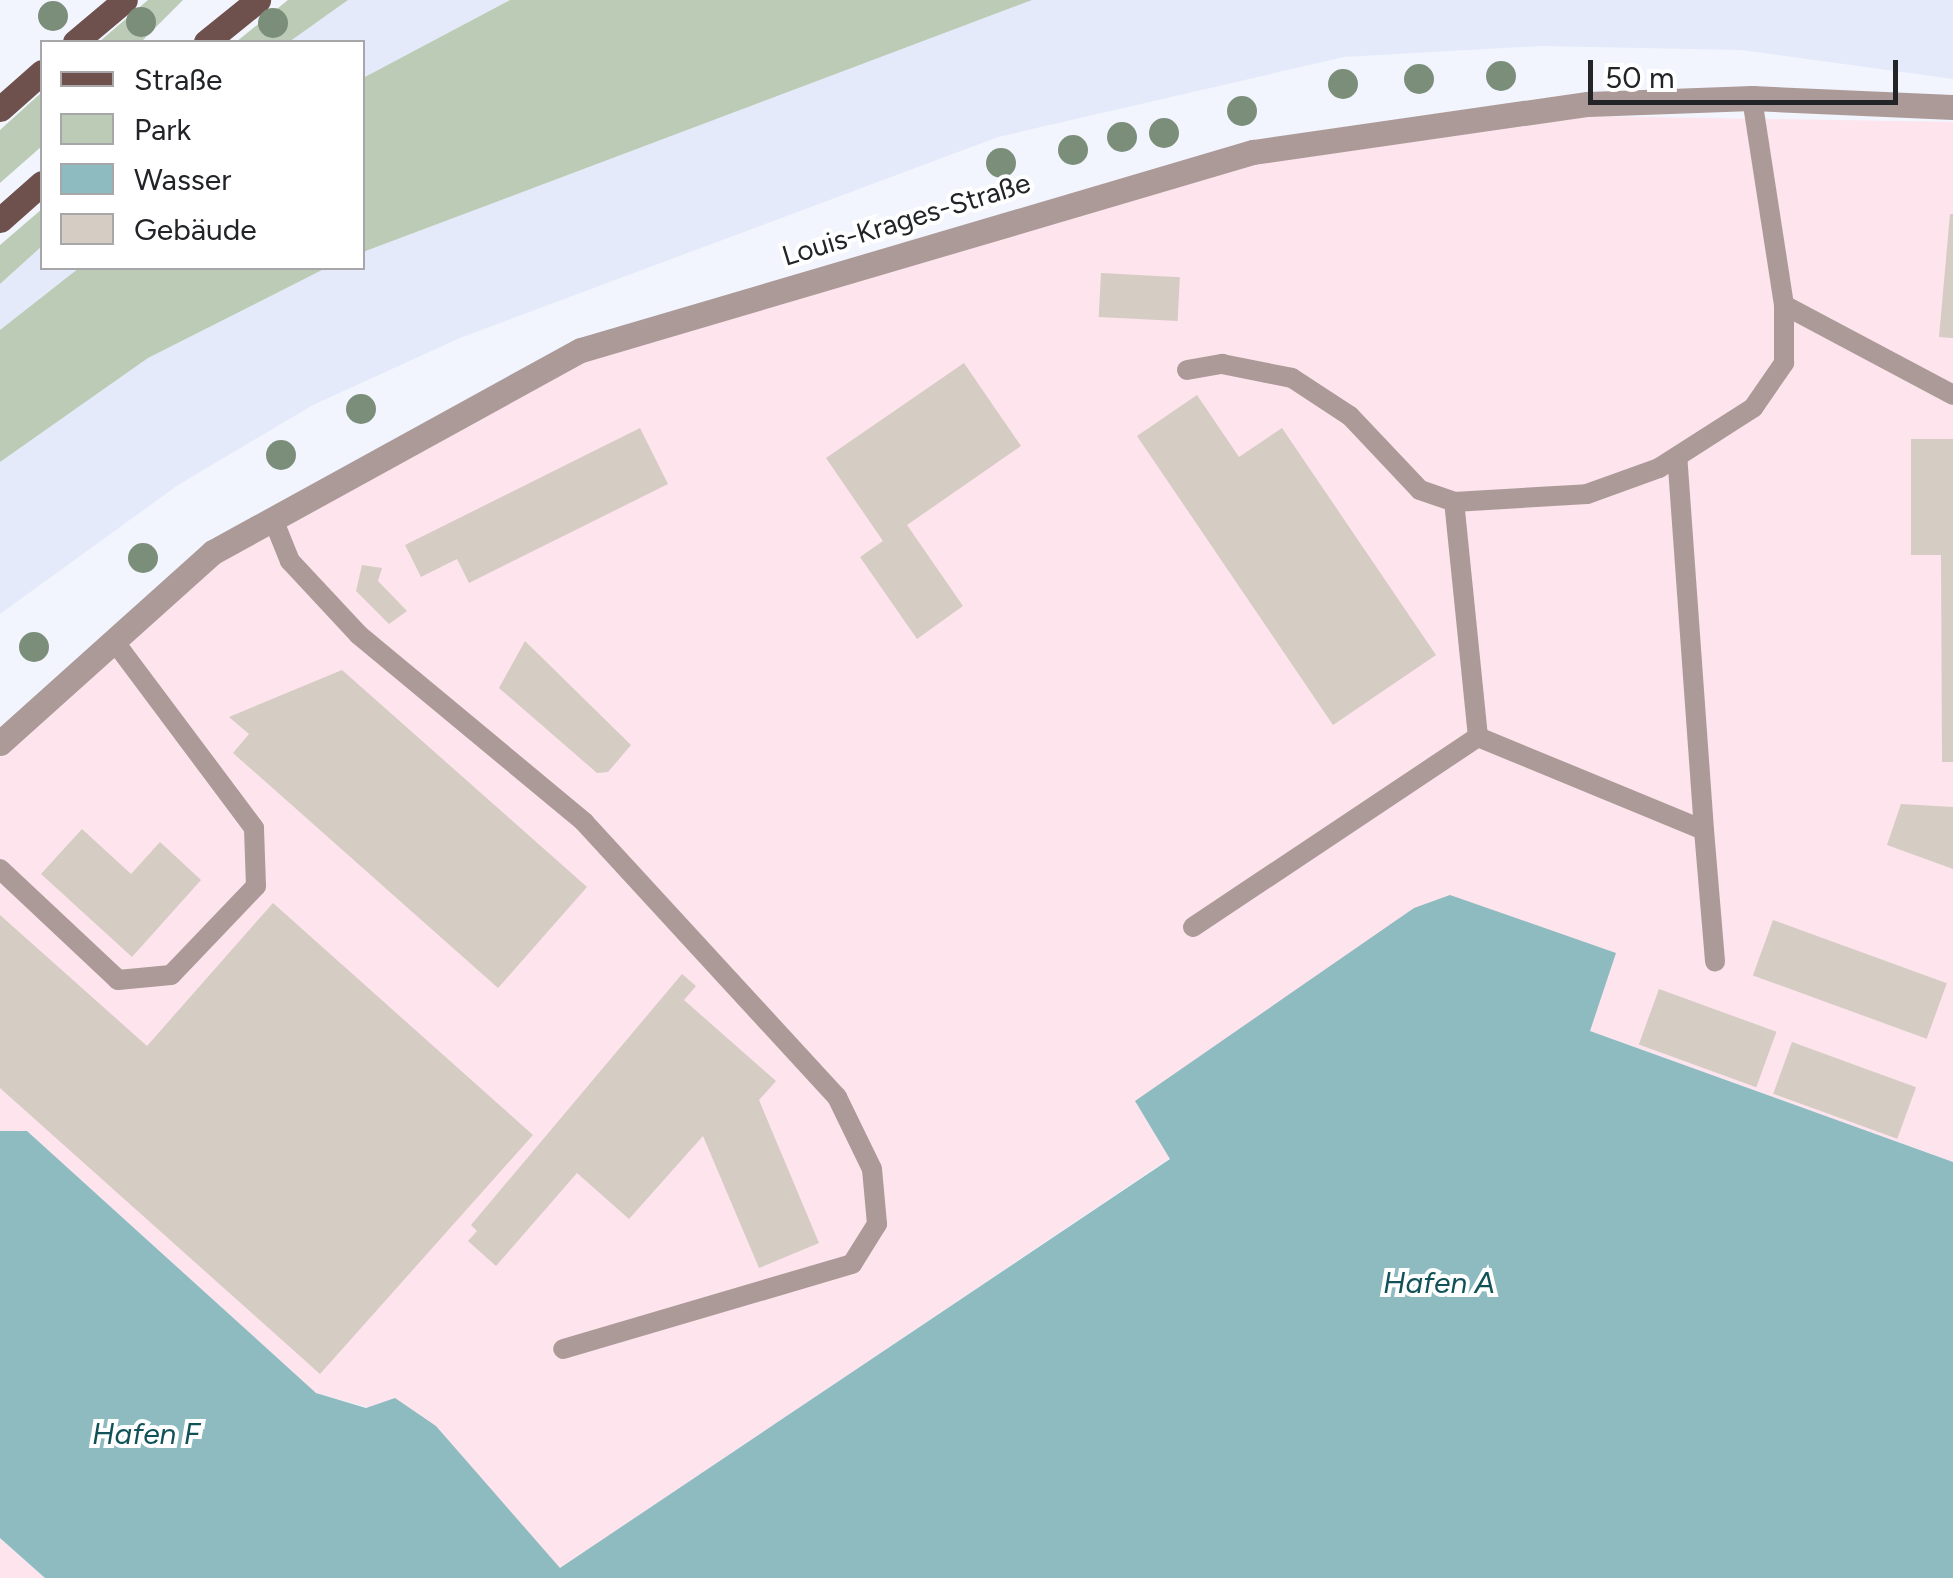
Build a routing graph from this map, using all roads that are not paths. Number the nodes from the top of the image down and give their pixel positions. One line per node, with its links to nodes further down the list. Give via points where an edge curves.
1 (125, 0): 3 (main road)
2 (258, 0): 4 (main road)
3 (78, 40)
4 (208, 40)
5 (40, 74): 8 (main road)
6 (1752, 98): 7 (street, Louis-Krages-Straße); 11 (lane); 16 (street, Louis-Krages-Straße, via 1588,104 1253,152 921,244 580,350)
7 (1953, 107)
8 (0, 109)
9 (40, 186): 10 (main road)
10 (0, 220)
11 (1784, 305): 13 (lane); 14 (lane, via 1788,337 1773,389)
12 (1186, 370): 15 (lane, via 1222,364 1292,378 1350,416 1420,490)
13 (1953, 395)
14 (1677, 457): 15 (lane, via 1587,494); 20 (lane)
15 (1454, 502): 18 (lane)
16 (273, 519): 17 (street, Louis-Krages-Straße, via 212,552); 24 (lane, via 290,560 359,635 598,836 837,1097 872,1169 877,1224 852,1264)
17 (114, 640): 19 (street, Louis-Krages-Straße); 21 (lane, via 254,828 256,886 171,975 118,980)
18 (1478, 736): 20 (lane); 22 (lane)
19 (0, 743)
20 (1704, 830): 23 (lane)
21 (0, 869)
22 (1193, 927)
23 (1715, 962)
24 (563, 1349)

